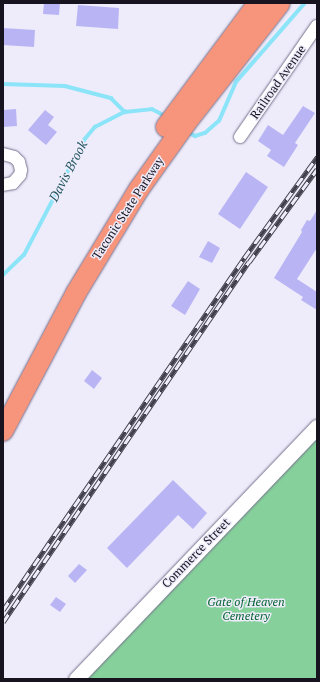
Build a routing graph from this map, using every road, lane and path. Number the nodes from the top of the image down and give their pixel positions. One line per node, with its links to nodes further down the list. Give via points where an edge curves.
1 (258, 3): 7 (highway, Taconic State Parkway, via 172,119 104,222 43,328)
2 (280, 3): 9 (highway, Taconic State Parkway, via 186,123 136,195 76,293)
3 (317, 26): 4 (street, Railroad Avenue)
4 (240, 138)
5 (3, 154): 6 (street, via 14,157 19,162 21,170 17,180)
6 (4, 189)
7 (3, 406)
8 (317, 427): 10 (street, Commerce Street)
9 (3, 431)
10 (76, 679)

